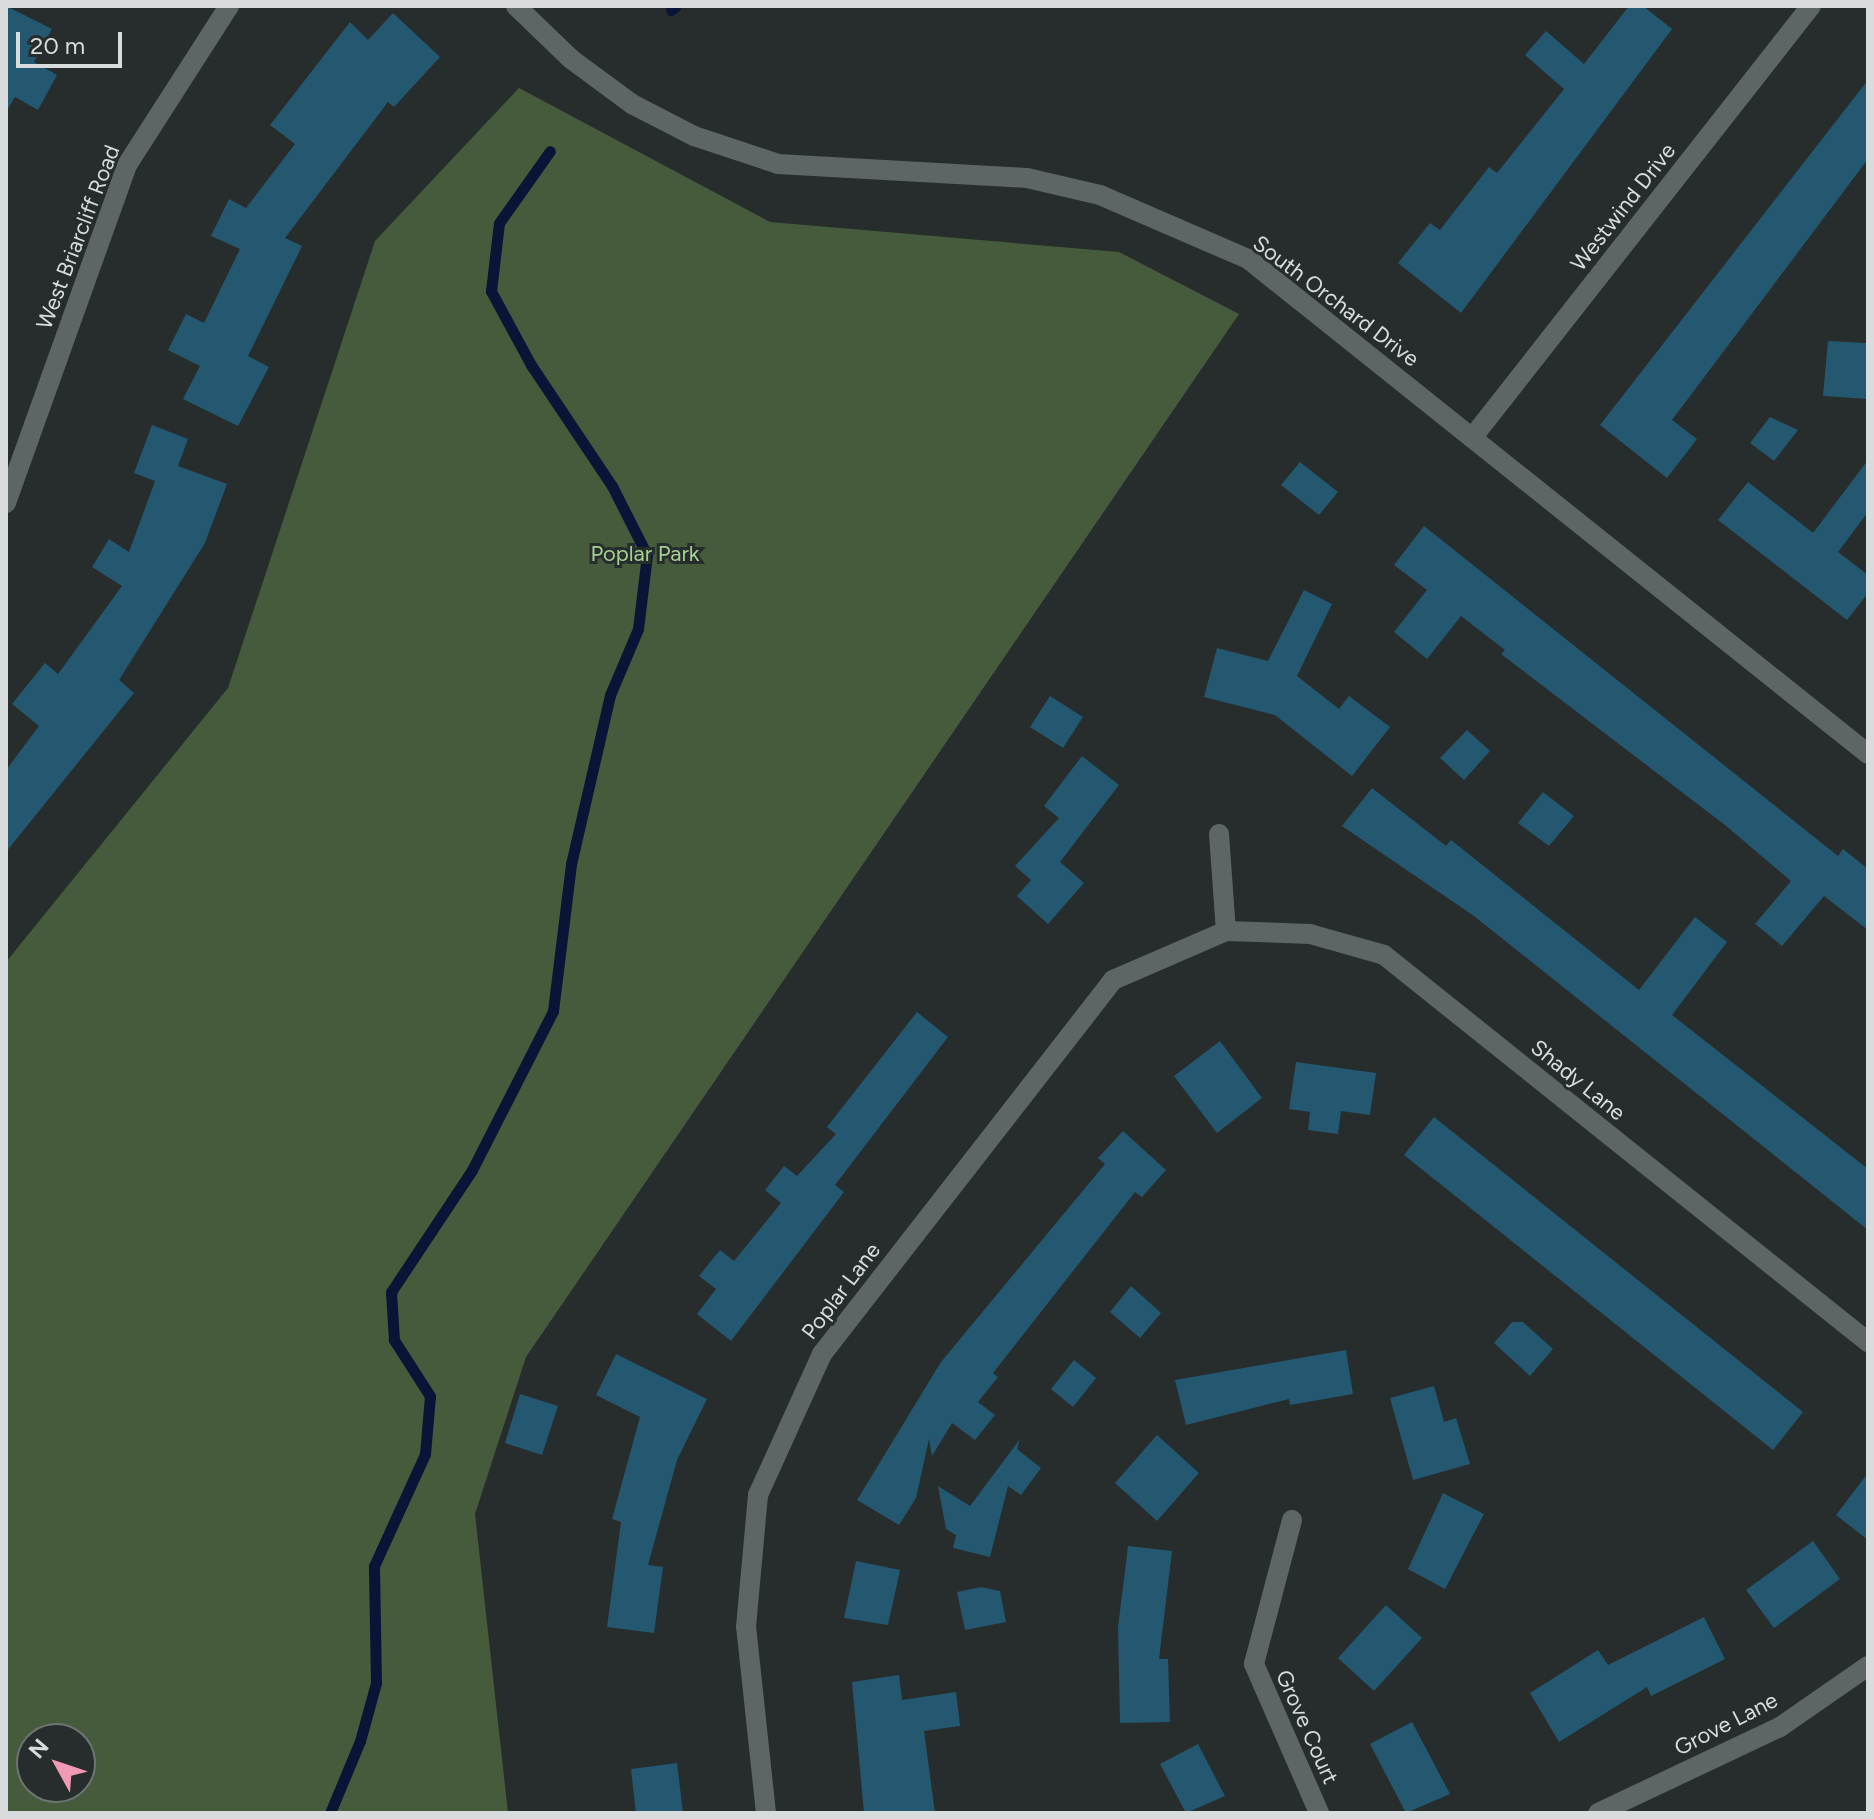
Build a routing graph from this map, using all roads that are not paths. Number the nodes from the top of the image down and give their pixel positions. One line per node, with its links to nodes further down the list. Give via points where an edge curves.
1 (229, 6): 5 (street, West Briarcliff Road, via 127,165)
2 (516, 6): 4 (street, South Orchard Drive, via 571,59 632,104 694,136 778,164 1042,182 1100,195 1248,259)
3 (1811, 6): 4 (street, Westwind Drive)
4 (1472, 438): 6 (street, South Orchard Drive)
5 (6, 503)
6 (1868, 754)
7 (1219, 834): 8 (street)
8 (1226, 931): 9 (street, Shady Lane, via 1310,934 1384,955); 12 (street, Poplar Lane, via 1113,980 822,1354 758,1495 746,1627)
9 (1868, 1342)
10 (1292, 1520): 13 (street, Grove Court, via 1254,1664)
11 (1868, 1666): 14 (street, Grove Lane, via 1780,1727)
12 (766, 1813)
13 (1319, 1813)
14 (1598, 1813)

